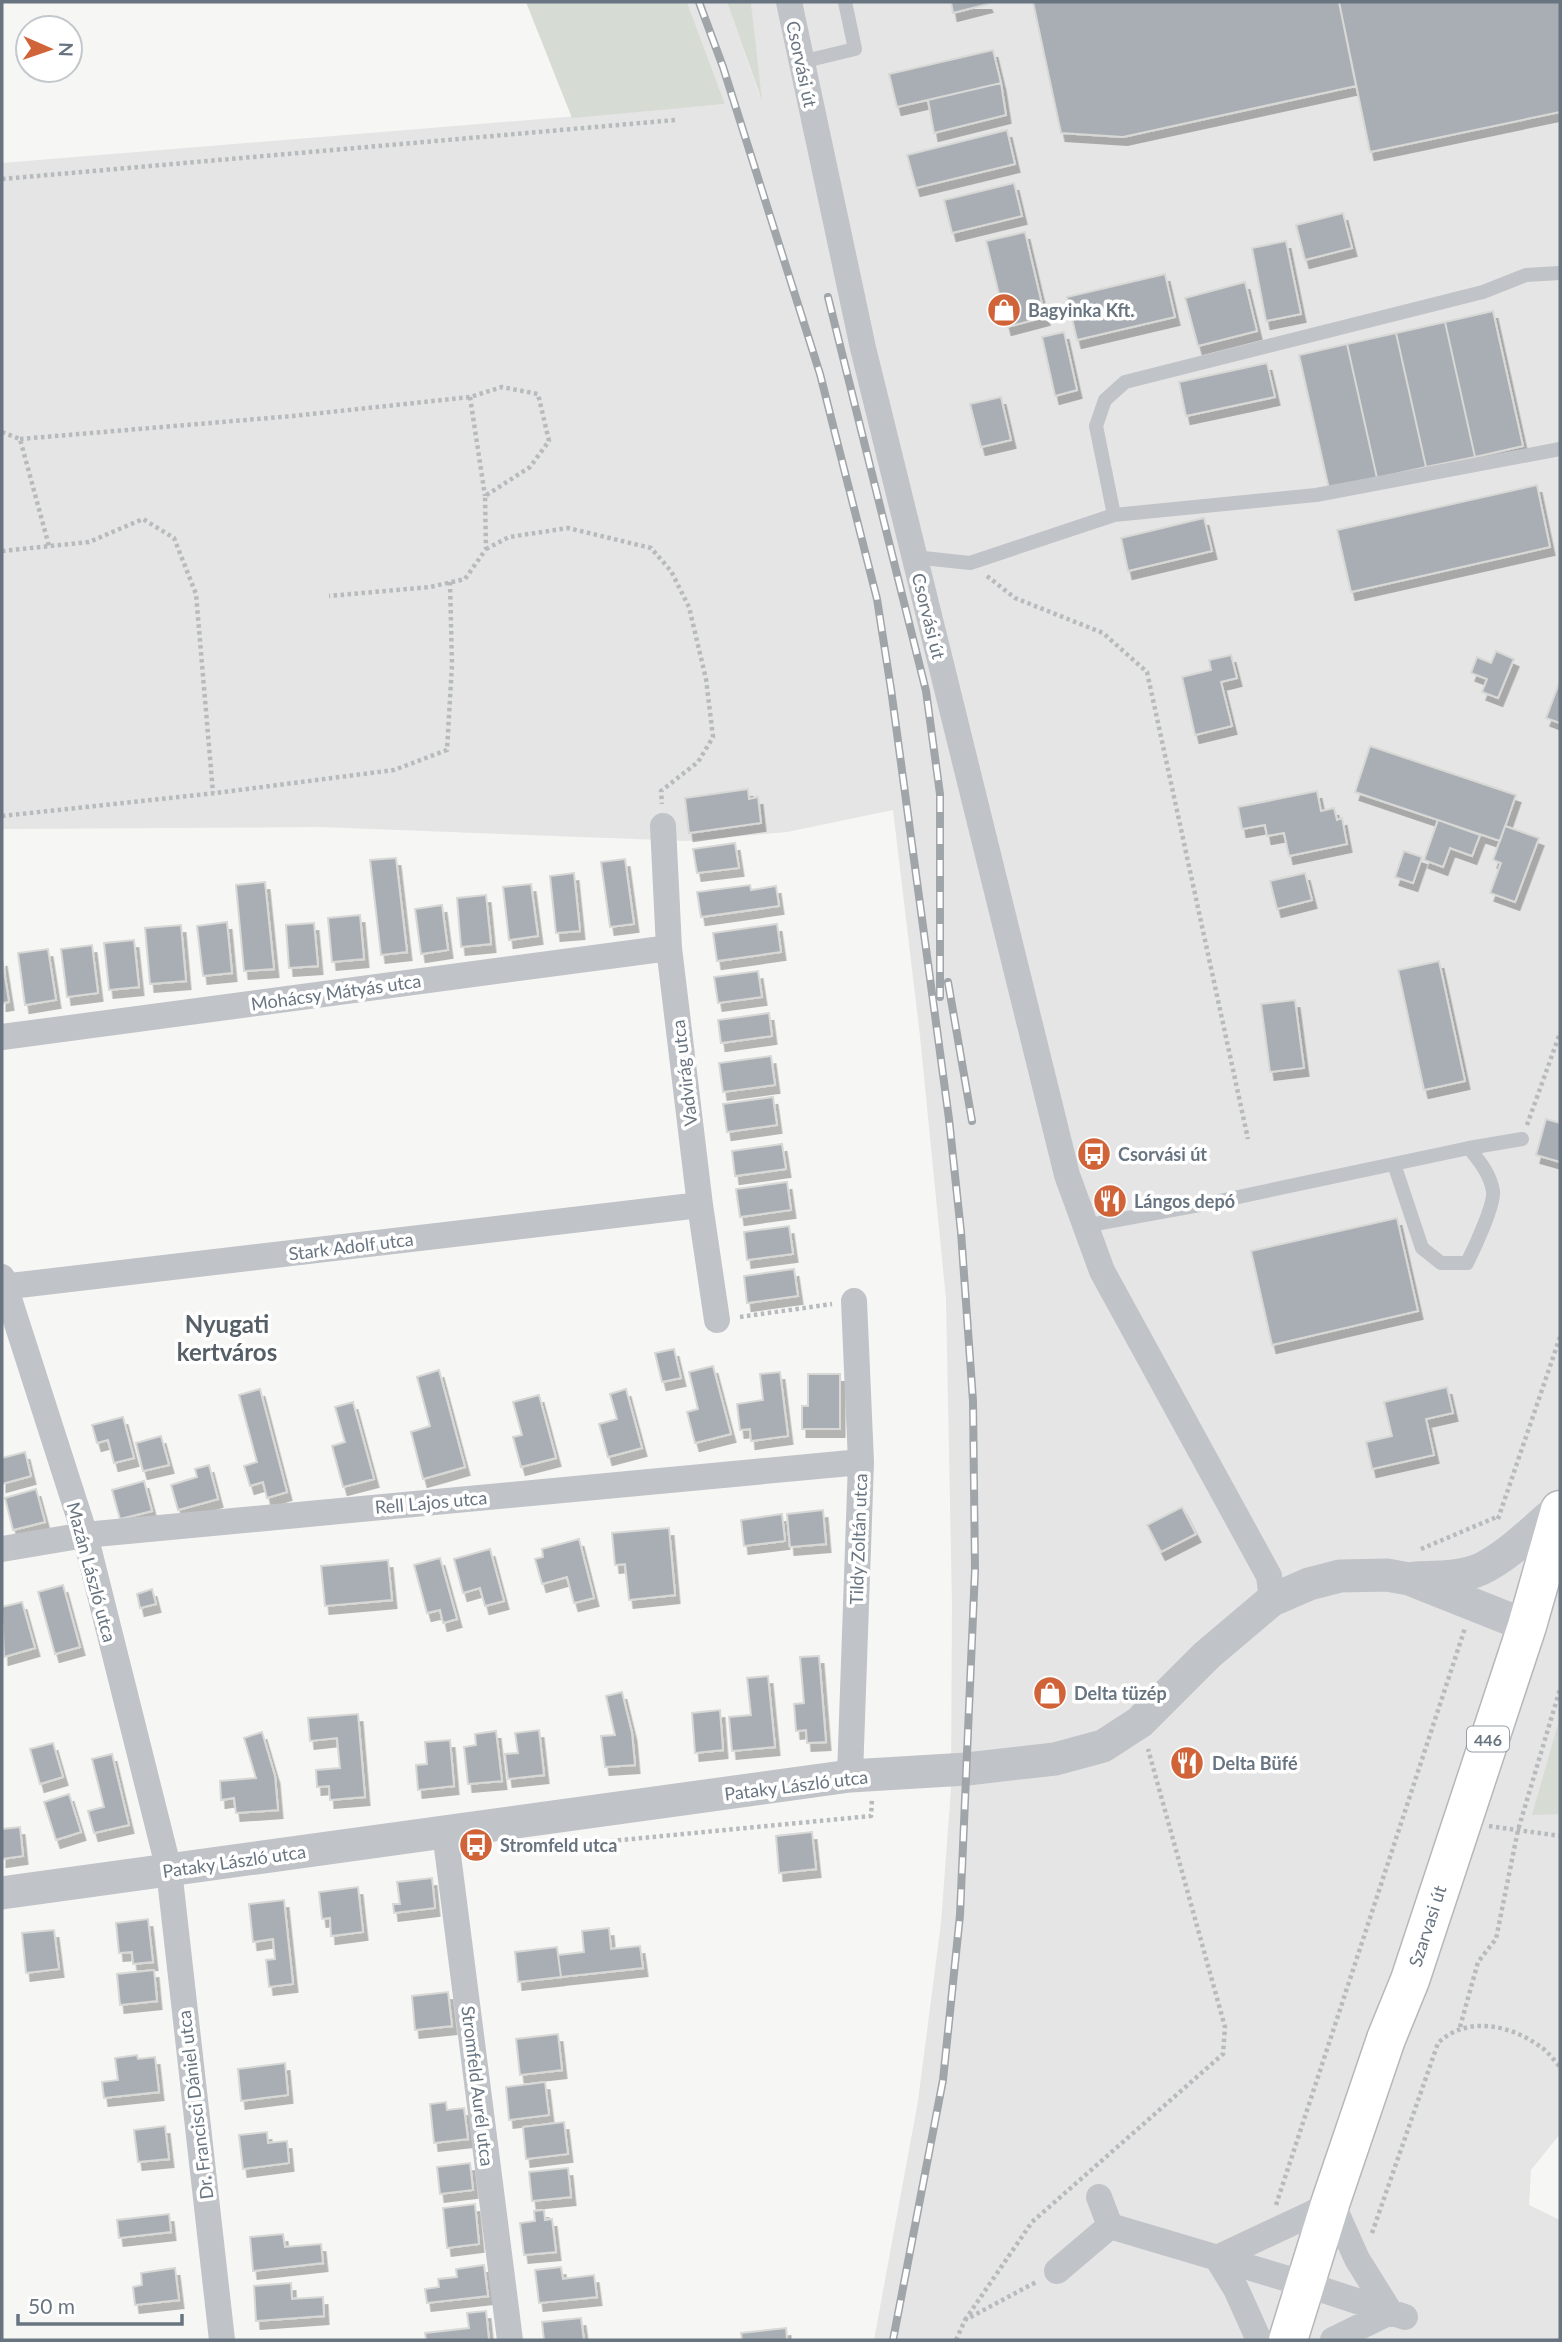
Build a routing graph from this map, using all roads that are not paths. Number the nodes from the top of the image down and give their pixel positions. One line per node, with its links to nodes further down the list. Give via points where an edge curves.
1 (789, 2): 3 (street, Csorvási út)
2 (845, 2): 3 (lane, via 855,49)
3 (801, 62): 7 (street, Csorvási út)
4 (1560, 273): 6 (lane, via 1526,275 1483,292 1125,382 1105,400 1096,426)
5 (1560, 449): 6 (lane, via 1316,495)
6 (1114, 515): 7 (lane, via 970,563)
7 (914, 557): 15 (street, Csorvási út, via 1067,1175)
8 (663, 825): 9 (street, Vadvirág utca)
9 (669, 948): 10 (street, Mohácsy Mátyás utca); 14 (street, Vadvirág utca)
10 (2, 1037)
11 (1522, 1139): 12 (lane)
12 (1469, 1148): 13 (lane); 13 (lane, via 1485,1168 1494,1193 1467,1263 1441,1263 1422,1248)
13 (1395, 1164): 15 (lane)
14 (700, 1205): 16 (street, Stark Adolf utca); 18 (street, Vadvirág utca)
15 (1084, 1226): 24 (street, Csorvási út, via 1102,1271 1269,1576)
16 (3, 1284): 21 (street, Mazán László utca)
17 (853, 1301): 19 (street, Tildy Zoltán utca)
18 (717, 1320)
19 (861, 1462): 21 (street, Rell Lajos utca); 26 (street, Tildy Zoltán utca)
20 (1560, 1509): 23 (street, via 1483,1567 1455,1576); 25 (main road, Szarvasi út / 446)
21 (85, 1535): 22 (street, Rell Lajos utca); 28 (street, Mazán László utca)
22 (2, 1549)
23 (1413, 1565): 24 (street, Pataky László utca, via 1387,1575 1340,1576); 25 (street, Pataky László utca, via 1472,1604)
24 (1272, 1601): 26 (street, Pataky László utca, via 1207,1655 1140,1722 1103,1745 1055,1759)
25 (1527, 1626): 31 (main road, Szarvasi út / 446)
26 (862, 1775): 27 (street, Pataky László utca)
27 (446, 1832): 28 (street, Pataky László utca); 38 (street, Stromfeld Aurél utca)
28 (169, 1870): 29 (street, Pataky László utca); 37 (street, Dr. Francisci Dániel utca)
29 (2, 1893)
30 (1100, 2197): 32 (street)
31 (1331, 2201): 33 (street); 35 (main road, Szarvasi út / 446); 36 (street, via 1364,2271)
32 (1110, 2226): 33 (street); 34 (street)
33 (1217, 2258): 35 (street); 39 (street)
34 (1057, 2271)
35 (1305, 2284): 36 (street); 40 (main road, Szarvasi út / 446)
36 (1398, 2314): 41 (street)
37 (222, 2340)
38 (510, 2340)
39 (1259, 2340)
40 (1288, 2340)
41 (1333, 2340)

